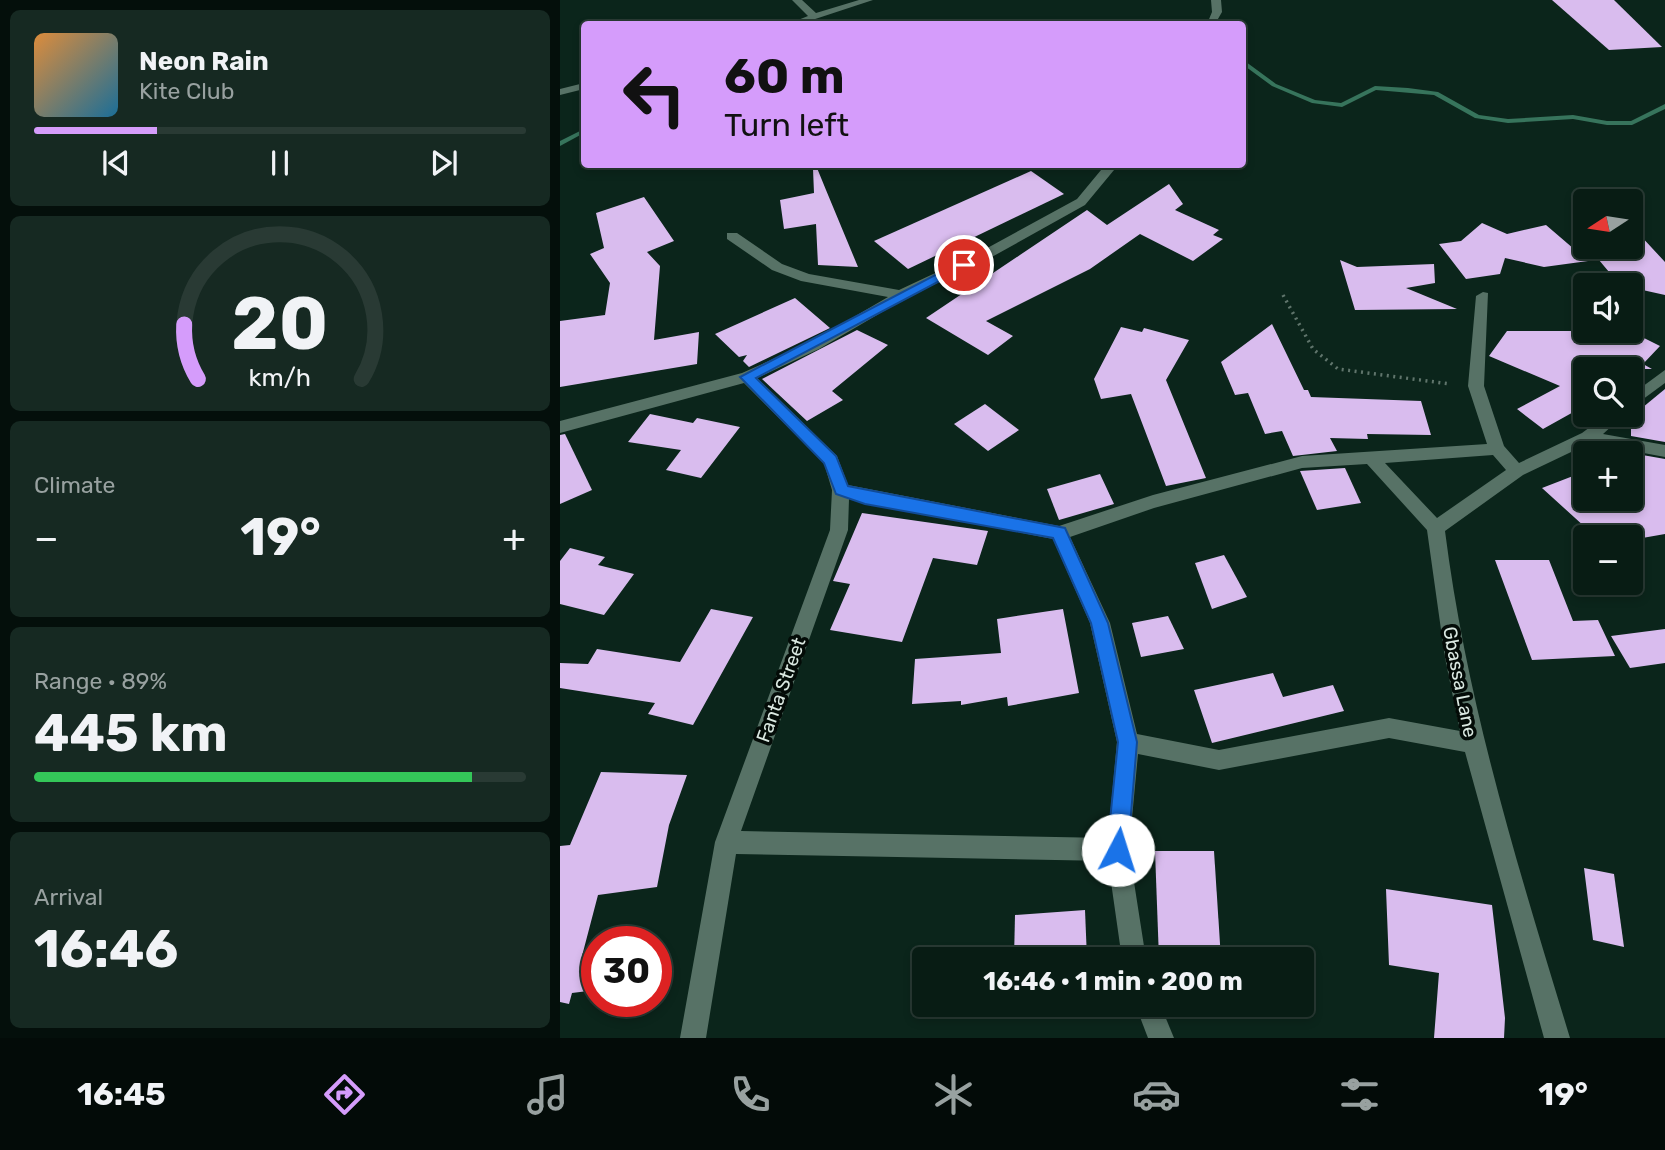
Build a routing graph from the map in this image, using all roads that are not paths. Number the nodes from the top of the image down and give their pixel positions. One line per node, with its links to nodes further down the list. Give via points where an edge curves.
1 (797, 0): 4 (street)
2 (868, 0): 4 (street)
3 (1216, 0): 6 (street)
4 (815, 17): 5 (street)
5 (802, 21)
6 (1212, 21)
7 (581, 87): 8 (street)
8 (560, 92)
9 (1110, 168): 11 (street, via 1081,202)
10 (732, 236): 11 (street, via 777,267 806,278)
11 (901, 295): 14 (street)
12 (1483, 296): 19 (street, via 1476,387)
13 (1665, 374): 15 (street)
14 (747, 377): 16 (street); 23 (street, Fanta Street, via 831,460)
15 (1643, 393)
16 (560, 427)
17 (1601, 427): 18 (street)
18 (1588, 437): 20 (street); 22 (street)
19 (1497, 450): 21 (street); 22 (street)
20 (1665, 451)
21 (1371, 458): 24 (street); 25 (street, via 1302,462)
22 (1517, 471): 24 (street)
23 (841, 490): 25 (street); 28 (street, Fanta Street, via 839,530)
24 (1436, 528): 27 (street, Gbassa Lane, via 1440,579)
25 (1059, 533): 26 (street, via 1100,623)
26 (1128, 742): 27 (street, via 1219,760 1389,728); 29 (street)
27 (1472, 743): 34 (street, Gbassa Lane)
28 (726, 842): 29 (street); 32 (street, Fanta Street)
29 (1118, 850): 30 (street)
30 (1132, 947)
31 (1152, 1017): 33 (street)
32 (693, 1038)
33 (1161, 1038)
34 (1558, 1038)

